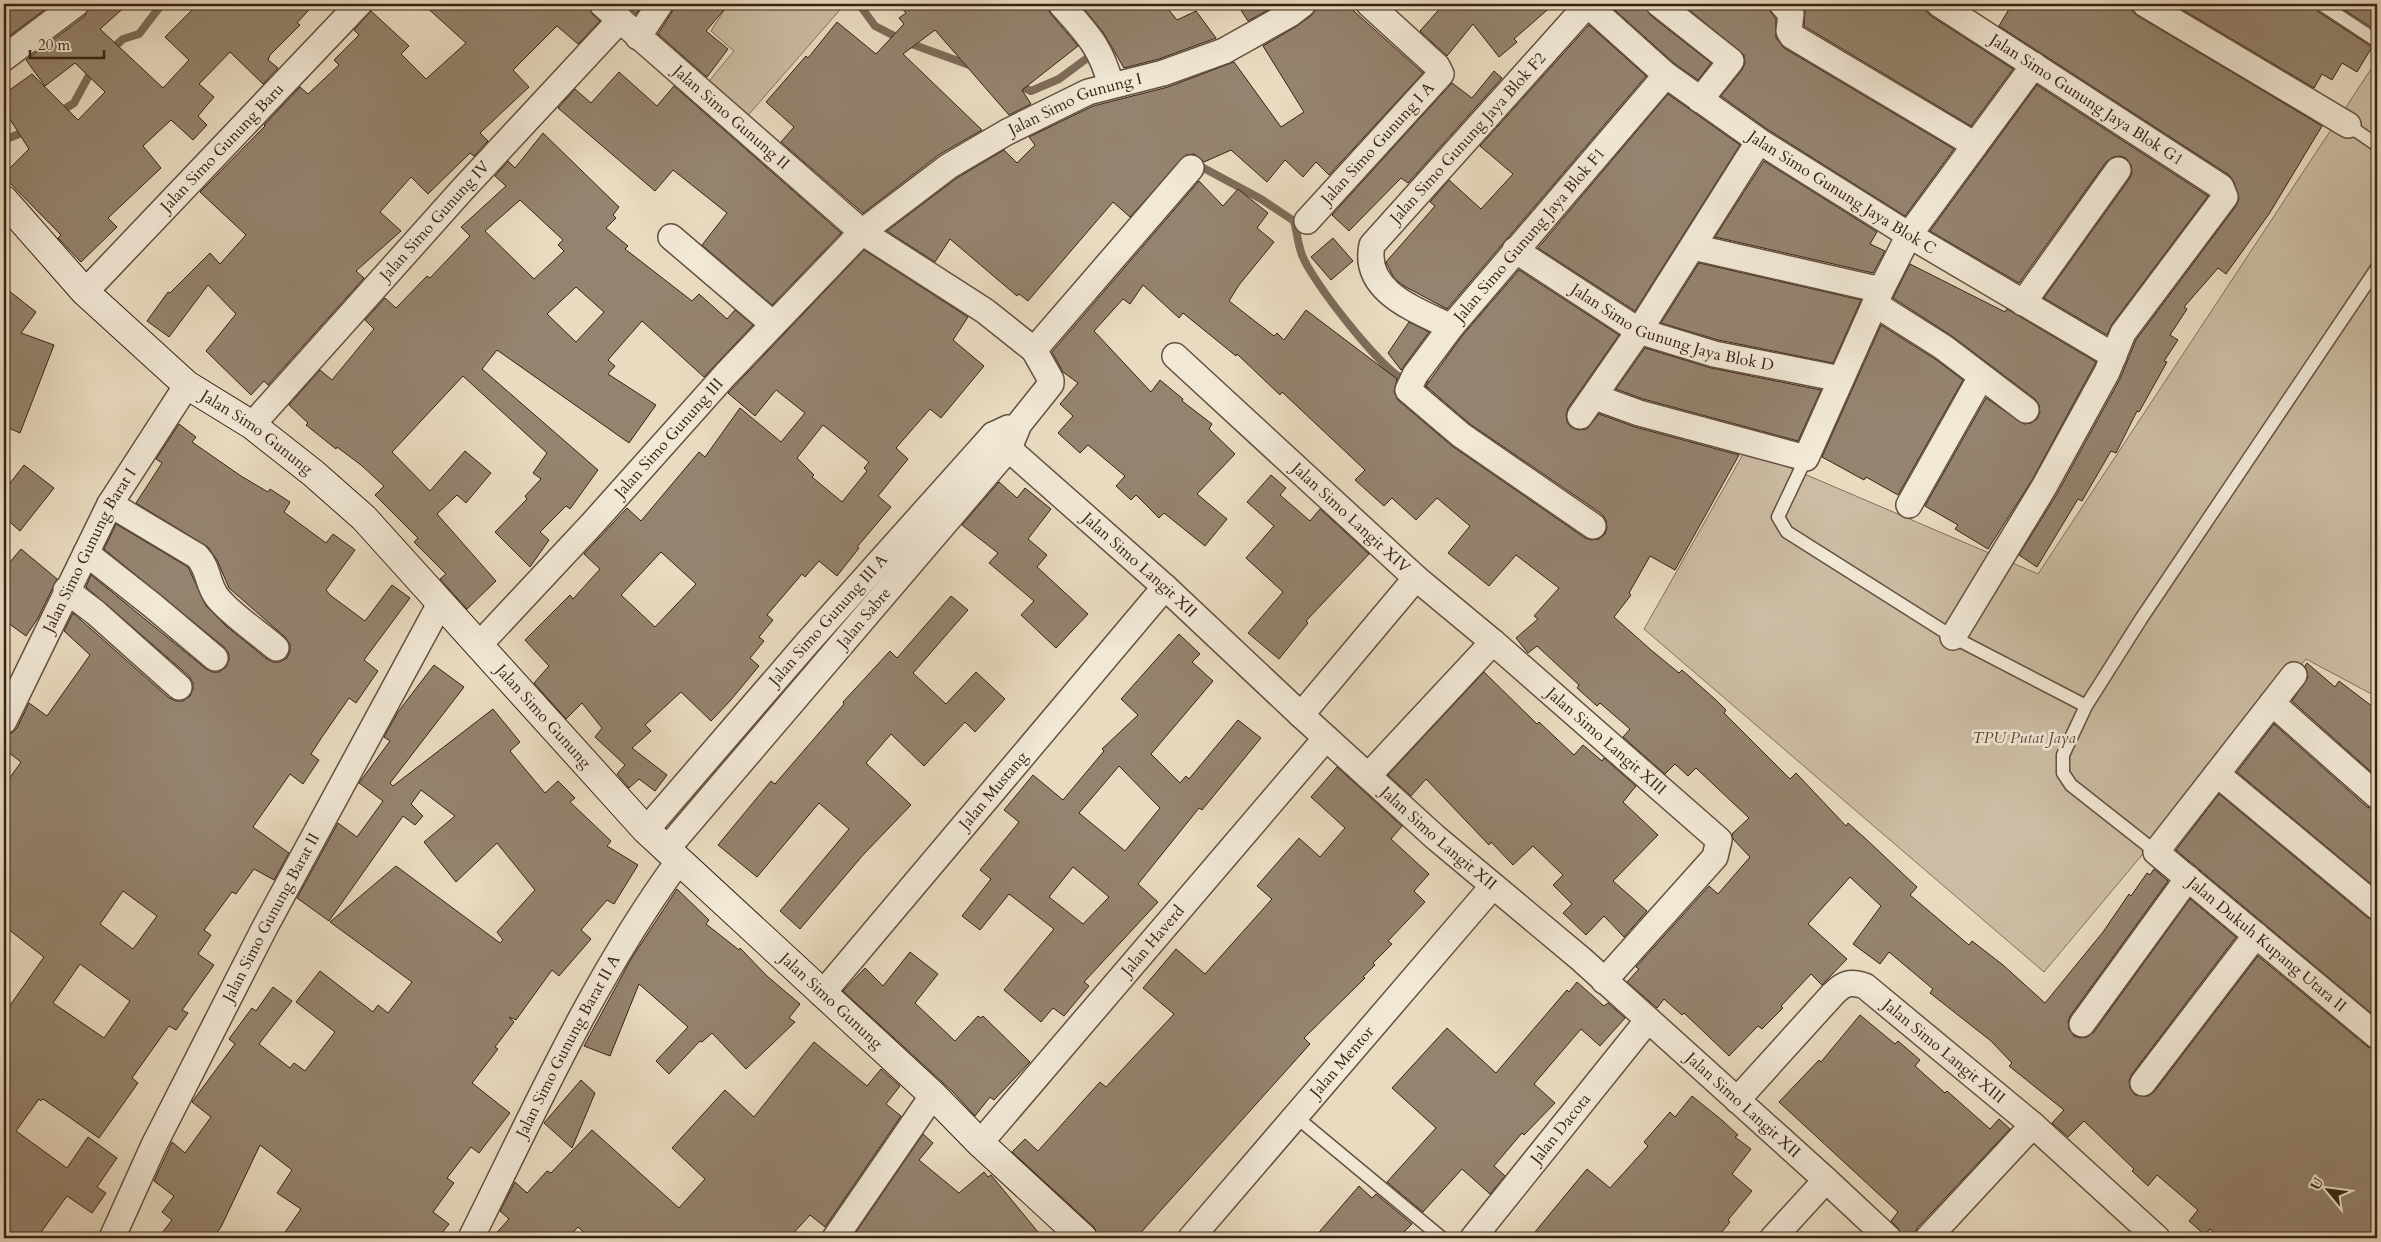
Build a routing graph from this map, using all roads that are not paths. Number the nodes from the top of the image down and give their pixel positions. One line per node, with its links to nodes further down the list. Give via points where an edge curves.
1 (76, 4): 17 (street)
2 (360, 4): 37 (street, Jalan Simo Gunung Baru)
3 (602, 4): 14 (street, Jalan Simo Gunung II)
4 (660, 4): 15 (street)
5 (1061, 4): 19 (street, via 1094,42)
6 (1302, 4): 19 (street, Jalan Simo Gunung I, via 1290,14 1224,50 1163,73)
7 (1369, 4): 29 (street, Jalan Simo Gunung I A, via 1437,66 1441,74)
8 (1588, 4): 20 (street, Jalan Simo Gunung Jaya Blok C); 36 (street, Jalan Simo Gunung Jaya Blok F2, via 1372,245 1369,258)
9 (1659, 4): 21 (street, via 1731,61)
10 (1782, 4): 24 (street, via 1791,14 1789,31 1792,36)
11 (1939, 4): 18 (street, Jalan Simo Gunung Jaya Blok G1)
12 (2145, 4): 22 (street)
13 (2321, 4): 16 (lane)
14 (620, 20): 15 (street, Jalan Simo Gunung II); 50 (street, Jalan Simo Gunung IV, via 462,190)
15 (638, 37): 30 (street, Jalan Simo Gunung II)
16 (2377, 41)
17 (4, 58)
18 (2034, 65): 24 (street); 45 (street, Jalan Simo Gunung Jaya Blok G1, via 2220,187 2225,197 2123,334)
19 (1113, 74): 30 (street, Jalan Simo Gunung I, via 1088,92 1007,132 950,166)
20 (1666, 75): 21 (street, Jalan Simo Gunung Jaya Blok C); 34 (street, Jalan Simo Gunung Jaya Blok F1)
21 (1700, 100): 23 (street, Jalan Simo Gunung Jaya Blok C)
22 (2348, 125): 25 (lane)
23 (1759, 141): 31 (street, Jalan Simo Gunung Jaya Blok C); 33 (street)
24 (1975, 145): 31 (street)
25 (2377, 145)
26 (1191, 168): 43 (street)
27 (2118, 170): 39 (street)
28 (4, 200): 37 (main road, Jalan Simo Gunung)
29 (1307, 222)
30 (862, 232): 40 (street, Jalan Simo Gunung III); 43 (street, Jalan Simo Gunung II, via 985,311)
31 (1909, 235): 38 (street); 39 (street, Jalan Simo Gunung Jaya Blok C)
32 (670, 238): 40 (street)
33 (1693, 246): 38 (street); 42 (street)
34 (1515, 250): 41 (street, Jalan Simo Gunung Jaya Blok F1); 42 (street, Jalan Simo Gunung Jaya Blok D)
35 (2377, 268): 69 (lane)
36 (1376, 279): 41 (street, Jalan Simo Gunung Jaya Blok F1, via 1397,299)
37 (85, 292): 48 (main road, Jalan Simo Gunung)
38 (1878, 297): 46 (street); 47 (street)
39 (2023, 303): 45 (street, Jalan Simo Gunung Jaya Blok C)
40 (773, 324): 63 (street, Jalan Simo Gunung III)
41 (1451, 327): 55 (street, via 1408,390 1461,435)
42 (1639, 331): 47 (street, Jalan Simo Gunung Jaya Blok D, via 1714,354); 52 (street, via 1587,407 1646,415)
43 (1034, 350): 51 (street, Jalan Sabre, via 1051,380 1049,389)
44 (1175, 356): 57 (street, Jalan Simo Langit XIV)
45 (2114, 356): 61 (street, via 2044,487)
46 (1981, 377): 49 (street); 54 (street)
47 (1841, 379): 52 (street)
48 (186, 385): 50 (main road, Jalan Simo Gunung); 53 (street, Jalan Simo Gunung Barat I)
49 (2026, 410)
50 (252, 425): 60 (main road, Jalan Simo Gunung, via 364,518)
51 (1001, 442): 58 (street, Jalan Simo Langit XII); 76 (street, Jalan Simo Gunung III A, via 808,642); 78 (street, Jalan Sabre)
52 (1806, 458): 61 (lane, via 1778,517 1780,524 1787,532)
53 (110, 504): 56 (street, Jalan Simo Gunung Barat I); 64 (street, via 197,556 206,567 211,588 219,599)
54 (1909, 505)
55 (1593, 526)
56 (86, 553): 59 (street, Jalan Simo Gunung Barat I); 65 (street)
57 (1416, 578): 62 (street); 70 (street, Jalan Simo Langit XIV)
58 (1165, 587): 70 (street, Jalan Simo Langit XII); 84 (street, Jalan Mustang)
59 (66, 590): 67 (street, via 96,612); 71 (street, Jalan Simo Gunung Barat I)
60 (441, 602): 63 (main road, Jalan Simo Gunung); 95 (street, Jalan Simo Gunung Barat II, via 265,928 154,1145)
61 (1953, 637): 69 (lane)
62 (1493, 642): 74 (street); 83 (street, Jalan Simo Langit XIII, via 1719,840 1715,856)
63 (479, 645): 76 (main road, Jalan Simo Gunung)
64 (276, 648)
65 (215, 658)
66 (2294, 675): 68 (street)
67 (179, 687)
68 (2272, 703): 73 (street); 75 (street)
69 (2086, 706): 77 (lane, via 2063,755 2063,773 2071,785)
70 (1301, 716): 72 (street, Jalan Simo Langit XII)
71 (4, 721)
72 (1326, 738): 74 (street, Jalan Simo Langit XII); 93 (street, Jalan Haverd)
73 (2217, 774): 77 (street); 81 (street)
74 (1368, 776): 80 (street, Jalan Simo Langit XII)
75 (2377, 796)
76 (646, 830): 78 (main road, Jalan Simo Gunung)
77 (2156, 852): 79 (street, Jalan Dukuh Kupang Utara II)
78 (672, 856): 84 (main road, Jalan Simo Gunung); 96 (street, Jalan Simo Gunung Barat II A, via 656,894 589,1001)
79 (2188, 878): 82 (street, Jalan Dukuh Kupang Utara II); 86 (street)
80 (1493, 886): 83 (street, Jalan Simo Langit XII); 91 (street, Jalan Mentor)
81 (2377, 907)
82 (2256, 935): 87 (street, Jalan Dukuh Kupang Utara II); 88 (street)
83 (1604, 981): 85 (street, Jalan Simo Langit XII)
84 (822, 994): 89 (main road, Jalan Simo Gunung)
85 (1648, 1020): 90 (street, Jalan Simo Langit XII); 101 (street, Jalan Dacota)
86 (2082, 1024)
87 (2377, 1036)
88 (2144, 1084)
89 (933, 1095): 93 (main road, Jalan Simo Gunung); 97 (street)
90 (1738, 1100): 92 (street, Jalan Simo Langit XIII, via 1834,994 1843,985 1854,982 1865,986); 94 (street, Jalan Simo Langit XII)
91 (1295, 1116): 99 (street, Jalan Mentor); 100 (lane)
92 (2033, 1125): 104 (street); 105 (street, Jalan Simo Langit XIII)
93 (980, 1143): 98 (main road, Jalan Simo Gunung)
94 (1826, 1180): 102 (street); 103 (street, Jalan Simo Langit XII)
95 (112, 1238)
96 (471, 1238)
97 (836, 1238)
98 (1083, 1238)
99 (1191, 1238)
100 (1442, 1238)
101 (1473, 1238)
102 (1773, 1238)
103 (1888, 1238)
104 (1928, 1238)
105 (2157, 1238)

